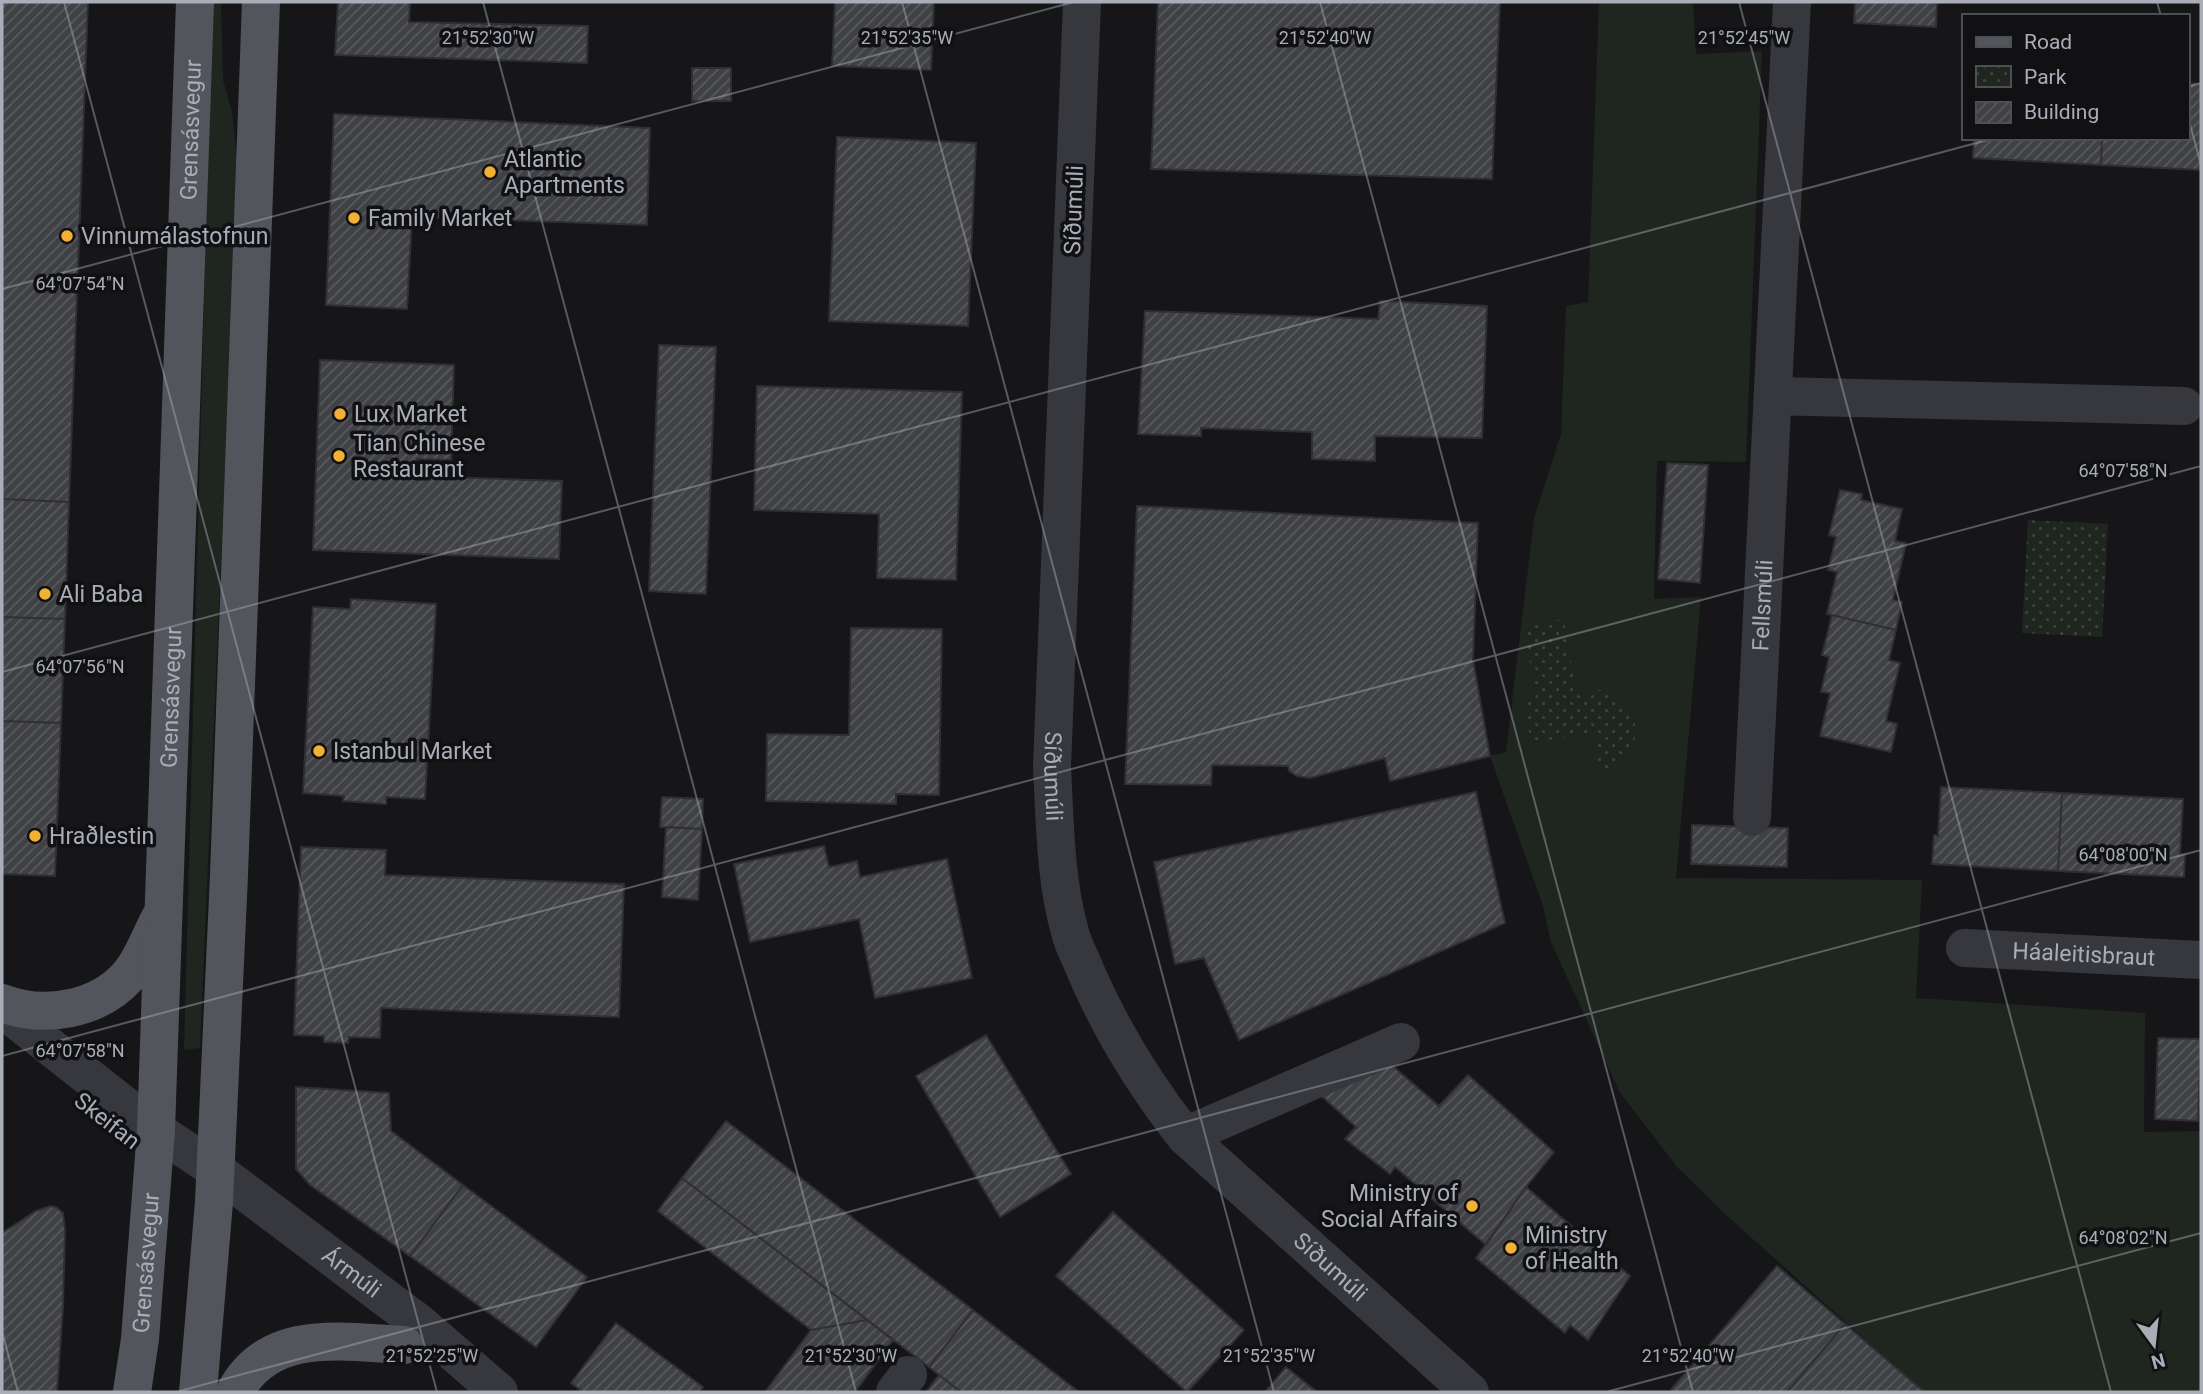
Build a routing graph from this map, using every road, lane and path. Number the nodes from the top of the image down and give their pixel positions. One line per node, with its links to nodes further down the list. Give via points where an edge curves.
1 (195, 2): 8 (main road, Grensásvegur)
2 (261, 2): 17 (main road)
3 (1082, 2): 15 (street, Síðumúli, via 1052,767 1056,855 1070,933 1097,998 1150,1091)
4 (1792, 2): 5 (street, Fellsmúli)
5 (1773, 396): 6 (street); 7 (street, Fellsmúli)
6 (2184, 406)
7 (1752, 817)
8 (164, 910): 11 (main road, via 130,974 105,997 51,1011); 16 (main road, Grensásvegur)
9 (1965, 948): 10 (street, Háaleitisbraut)
10 (2201, 960)
11 (2, 1003)
12 (2, 1009): 16 (street, Skeifan)
13 (2, 1038): 16 (street, Skeifan)
14 (1401, 1042): 15 (street)
15 (1185, 1136): 23 (street, Síðumúli)
16 (155, 1144): 17 (street, Skeifan); 20 (main road, Grensásvegur)
17 (215, 1186): 18 (street, Ármúli); 19 (street, Ármúli, via 419,1323); 21 (main road)
18 (404, 1345): 19 (street, Ármúli); 22 (main road, via 318,1340 282,1349 258,1364)
19 (490, 1385)
20 (132, 1392)
21 (198, 1392)
22 (235, 1392)
23 (1470, 1392)

